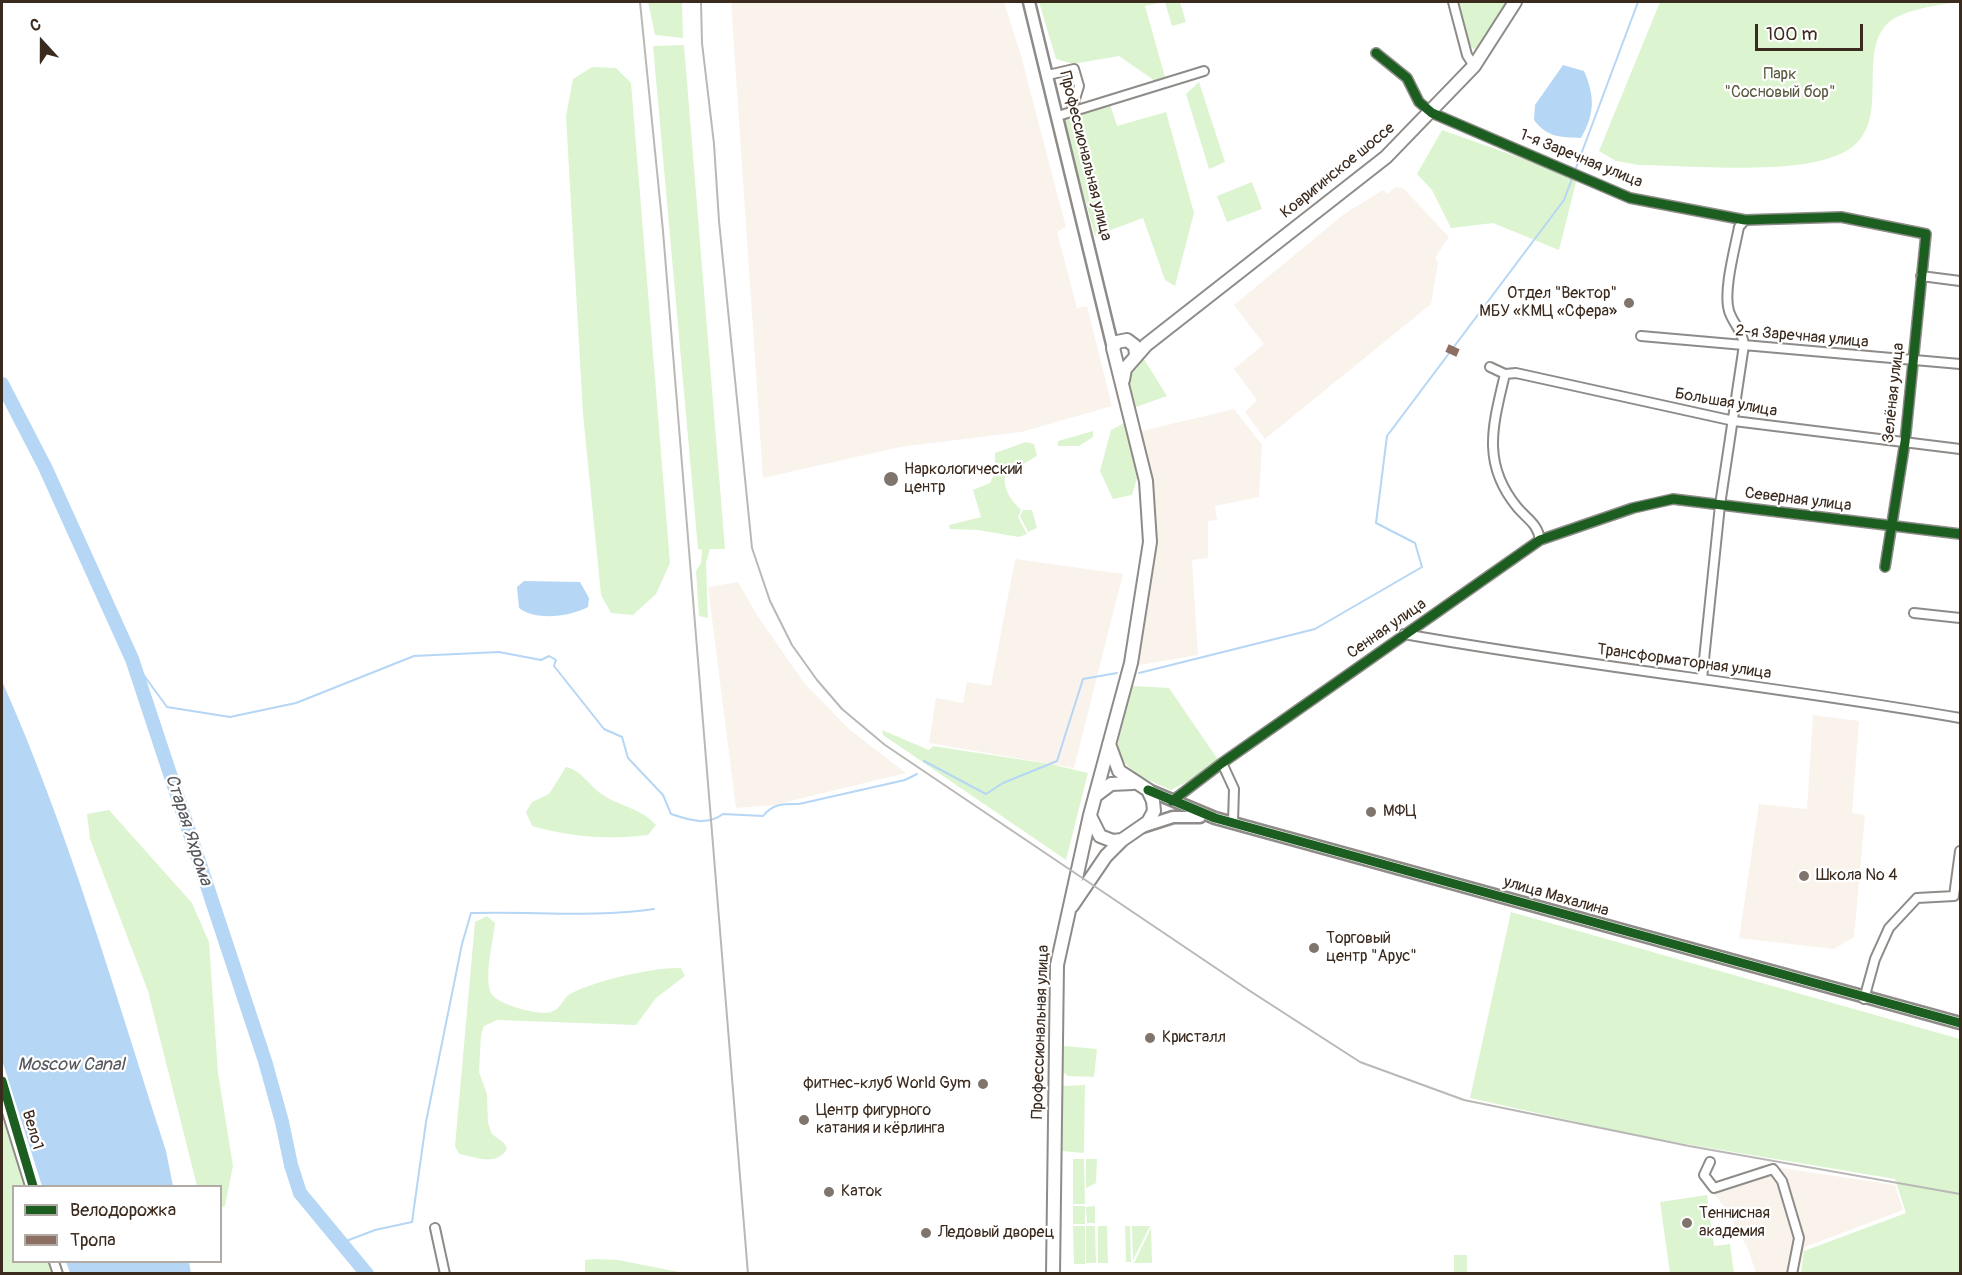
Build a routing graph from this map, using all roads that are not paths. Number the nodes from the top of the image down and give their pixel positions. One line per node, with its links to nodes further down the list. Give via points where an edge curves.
1 (1029, 2): 7 (street, Профессиональная улица)
2 (1453, 2): 5 (street, via 1467,55)
3 (1515, 2): 5 (main road, Ковригинское шоссе)
4 (1376, 53): 9 (street, 1-я Заречная улица, via 1407,78 1419,102)
5 (1474, 66): 9 (main road, Ковригинское шоссе)
6 (1204, 71): 8 (street)
7 (1048, 75): 8 (street, via 1074,69 1079,86); 10 (street, Профессиональная улица)
8 (1071, 112): 10 (street)
9 (1432, 112): 11 (street, 1-я Заречная улица, via 1630,198); 17 (main road, Ковригинское шоссе, via 1386,157 1155,338)
10 (1058, 116): 17 (street, Профессиональная улица, via 1108,318)
11 (1745, 219): 12 (street, 1-я Заречная улица, via 1841,217); 16 (street, via 1739,227 1729,299 1729,310 1743,333)
12 (1914, 230): 13 (street, Зелёная улица, via 1926,234)
13 (1921, 276): 14 (street); 18 (street, Зелёная улица)
14 (1960, 281)
15 (1641, 336): 16 (street, 2-я Заречная улица)
16 (1744, 345): 18 (street, 2-я Заречная улица); 22 (street)
17 (1126, 351): 36 (main road, Профессиональная улица, via 1123,382 1146,481 1150,542 1136,639)
18 (1913, 361): 19 (street, 2-я Заречная улица); 23 (street, Зелёная улица)
19 (1960, 364)
20 (1490, 367): 21 (street, Большая улица)
21 (1505, 374): 22 (street, Большая улица, via 1516,373); 29 (street, via 1491,447 1494,465 1499,483 1518,509 1539,528)
22 (1734, 421): 23 (street, Большая улица); 25 (street)
23 (1905, 442): 24 (street, Большая улица); 27 (street, Зелёная улица)
24 (1960, 449)
25 (1720, 505): 26 (street, Северная улица, via 1673,499); 27 (street, Северная улица); 34 (street)
26 (1633, 508): 29 (street, Сенная улица)
27 (1893, 527): 28 (street, Северная улица); 30 (street, Зелёная улица)
28 (1960, 534)
29 (1540, 540): 33 (street, Сенная улица)
30 (1885, 567)
31 (1914, 613): 32 (street)
32 (1960, 618)
33 (1404, 634): 34 (street, Трансформаторная улица); 37 (street, Сенная улица)
34 (1702, 679): 35 (street, Трансформаторная улица)
35 (1960, 718)
36 (1109, 744): 38 (main road, via 1119,771); 40 (main road, Профессиональная улица)
37 (1222, 763): 41 (street, Сенная улица); 44 (street, via 1234,789)
38 (1134, 783): 39 (main road, улица Махалина); 40 (main road, via 1111,784)
39 (1148, 790): 41 (street, улица Махалина); 45 (main road, via 1154,811)
40 (1095, 796): 42 (main road, Профессиональная улица)
41 (1172, 801): 43 (street, улица Махалина)
42 (1090, 815): 46 (main road, via 1100,836); 48 (main road, Профессиональная улица)
43 (1215, 818): 44 (street, улица Махалина); 45 (street, via 1173,817)
44 (1233, 822): 49 (street, улица Махалина)
45 (1142, 827): 46 (main road)
46 (1122, 840): 48 (main road, via 1087,880)
47 (1960, 850): 49 (street, via 1954,896 1917,898 1889,928)
48 (1067, 915): 56 (main road, Профессиональная улица, via 1057,964)
49 (1864, 999): 50 (street, улица Махалина)
50 (1960, 1023)
51 (2, 1096): 53 (street)
52 (1710, 1162): 57 (street, via 1704,1174 1714,1188 1773,1169 1782,1181 1799,1238)
53 (30, 1185)
54 (435, 1228): 55 (street)
55 (445, 1274)
56 (1053, 1274)
57 (1792, 1274)

